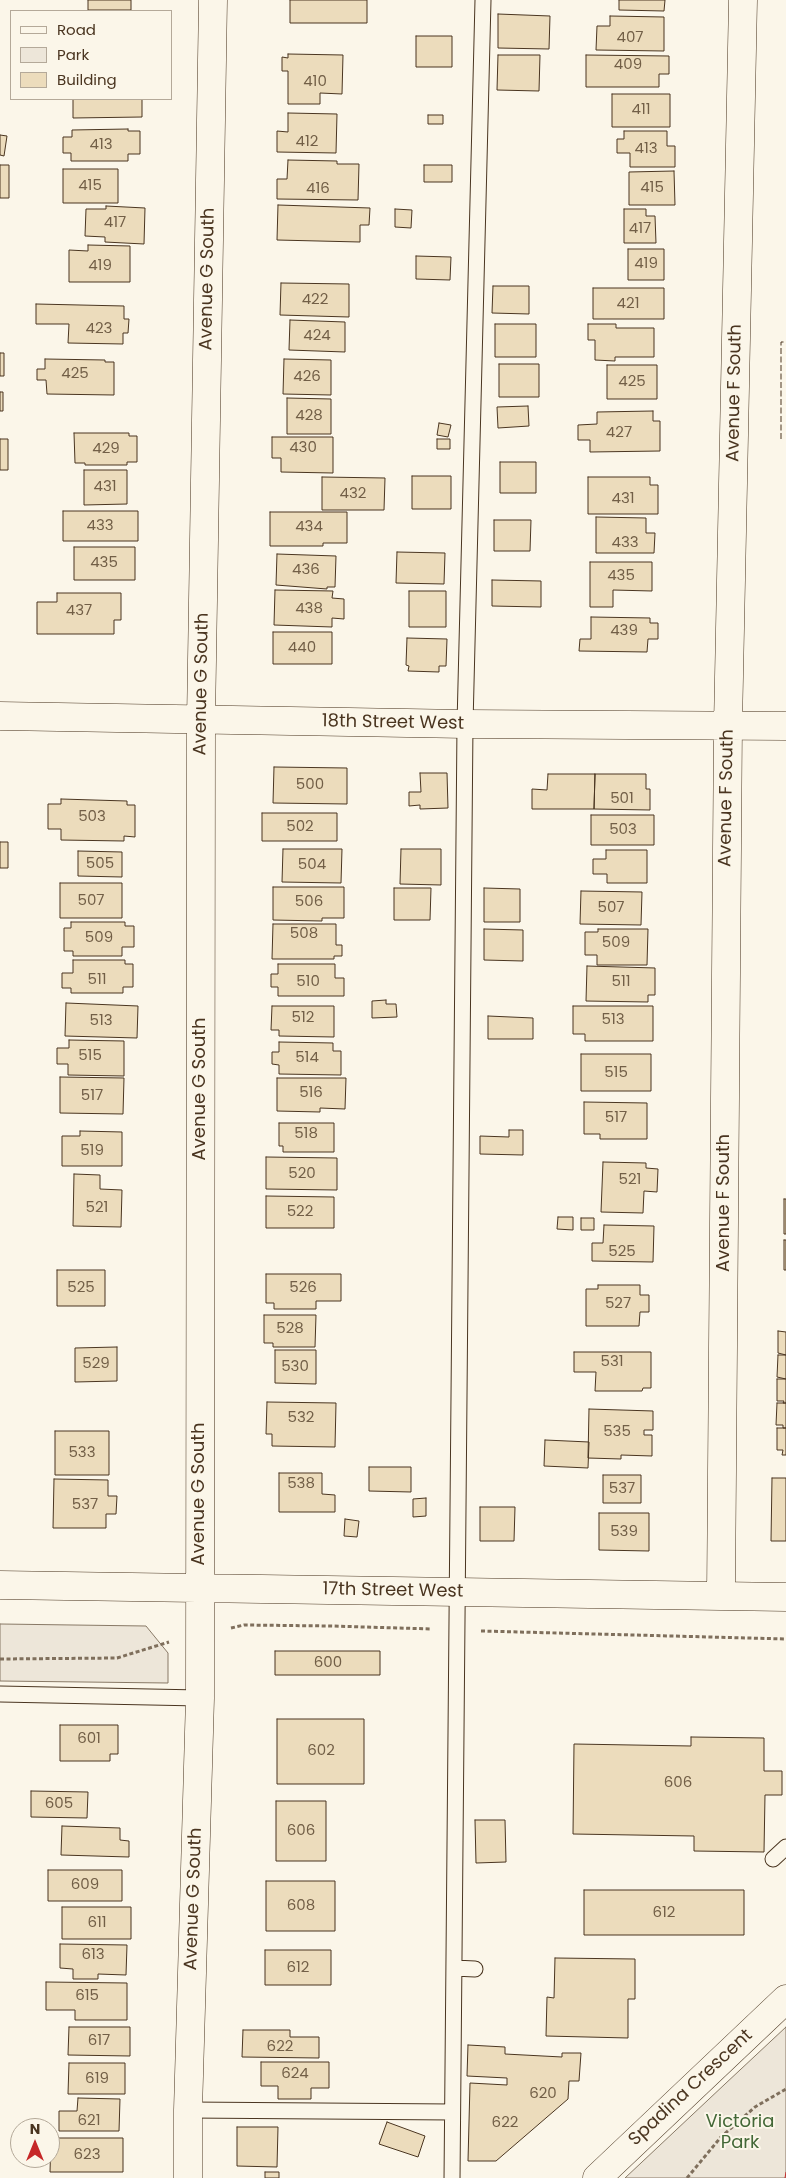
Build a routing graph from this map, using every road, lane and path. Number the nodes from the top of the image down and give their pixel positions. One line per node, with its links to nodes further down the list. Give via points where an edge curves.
1 (213, 0): 5 (street, Avenue G South)
2 (483, 0): 6 (lane)
3 (743, 0): 7 (street, Avenue F South)
4 (0, 716): 5 (street, 18th Street West)
5 (201, 720): 6 (street, 18th Street West); 10 (street, Avenue G South)
6 (465, 724): 7 (street, 18th Street West); 11 (lane)
7 (728, 725): 8 (street, 18th Street West); 12 (street, Avenue F South)
8 (786, 726)
9 (0, 1585): 10 (street, 17th Street West)
10 (199, 1589): 11 (street, 17th Street West); 17 (street, Avenue G South)
11 (458, 1592): 12 (street, 17th Street West); 20 (lane)
12 (721, 1595): 13 (street, 17th Street West)
13 (786, 1597)
14 (146, 1648): 15 (path, via 117,1658)
15 (0, 1659)
16 (0, 1694): 17 (lane)
17 (200, 1698): 24 (street, Avenue G South)
18 (786, 1846): 19 (lane)
19 (773, 1859)
20 (454, 1968): 21 (lane); 25 (lane)
21 (475, 1969)
22 (786, 1999): 28 (street, Spadina Crescent)
23 (786, 2089): 29 (path, via 755,2107 721,2137)
24 (188, 2110): 25 (lane); 26 (street, Avenue G South)
25 (452, 2112): 27 (lane)
26 (188, 2178)
27 (452, 2178)
28 (597, 2178)
29 (687, 2178)

